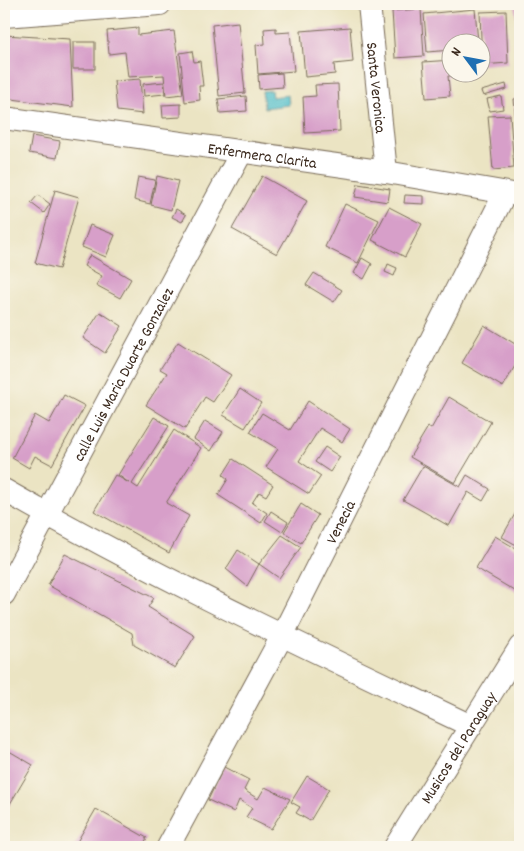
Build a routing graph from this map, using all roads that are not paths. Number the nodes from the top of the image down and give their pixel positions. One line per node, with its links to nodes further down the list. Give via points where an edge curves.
1 (160, 4): 3 (street)
2 (369, 4): 7 (street, Santa Veronica)
3 (137, 5): 4 (street)
4 (4, 16)
5 (4, 118): 6 (street, Enfermera Clarita)
6 (241, 153): 7 (street, Enfermera Clarita); 10 (street, calle Luis Maria Duarte Gonzalez)
7 (386, 172): 8 (street, Enfermera Clarita)
8 (513, 194): 12 (street, Venecia)
9 (4, 490): 10 (street)
10 (46, 515): 11 (street, calle Luis Maria Duarte Gonzalez); 12 (street)
11 (4, 594)
12 (282, 636): 14 (street); 15 (street, Venecia)
13 (520, 648): 14 (street, Musicos del Paraguay)
14 (471, 726): 16 (street, Musicos del Paraguay)
15 (168, 847)
16 (395, 847)

